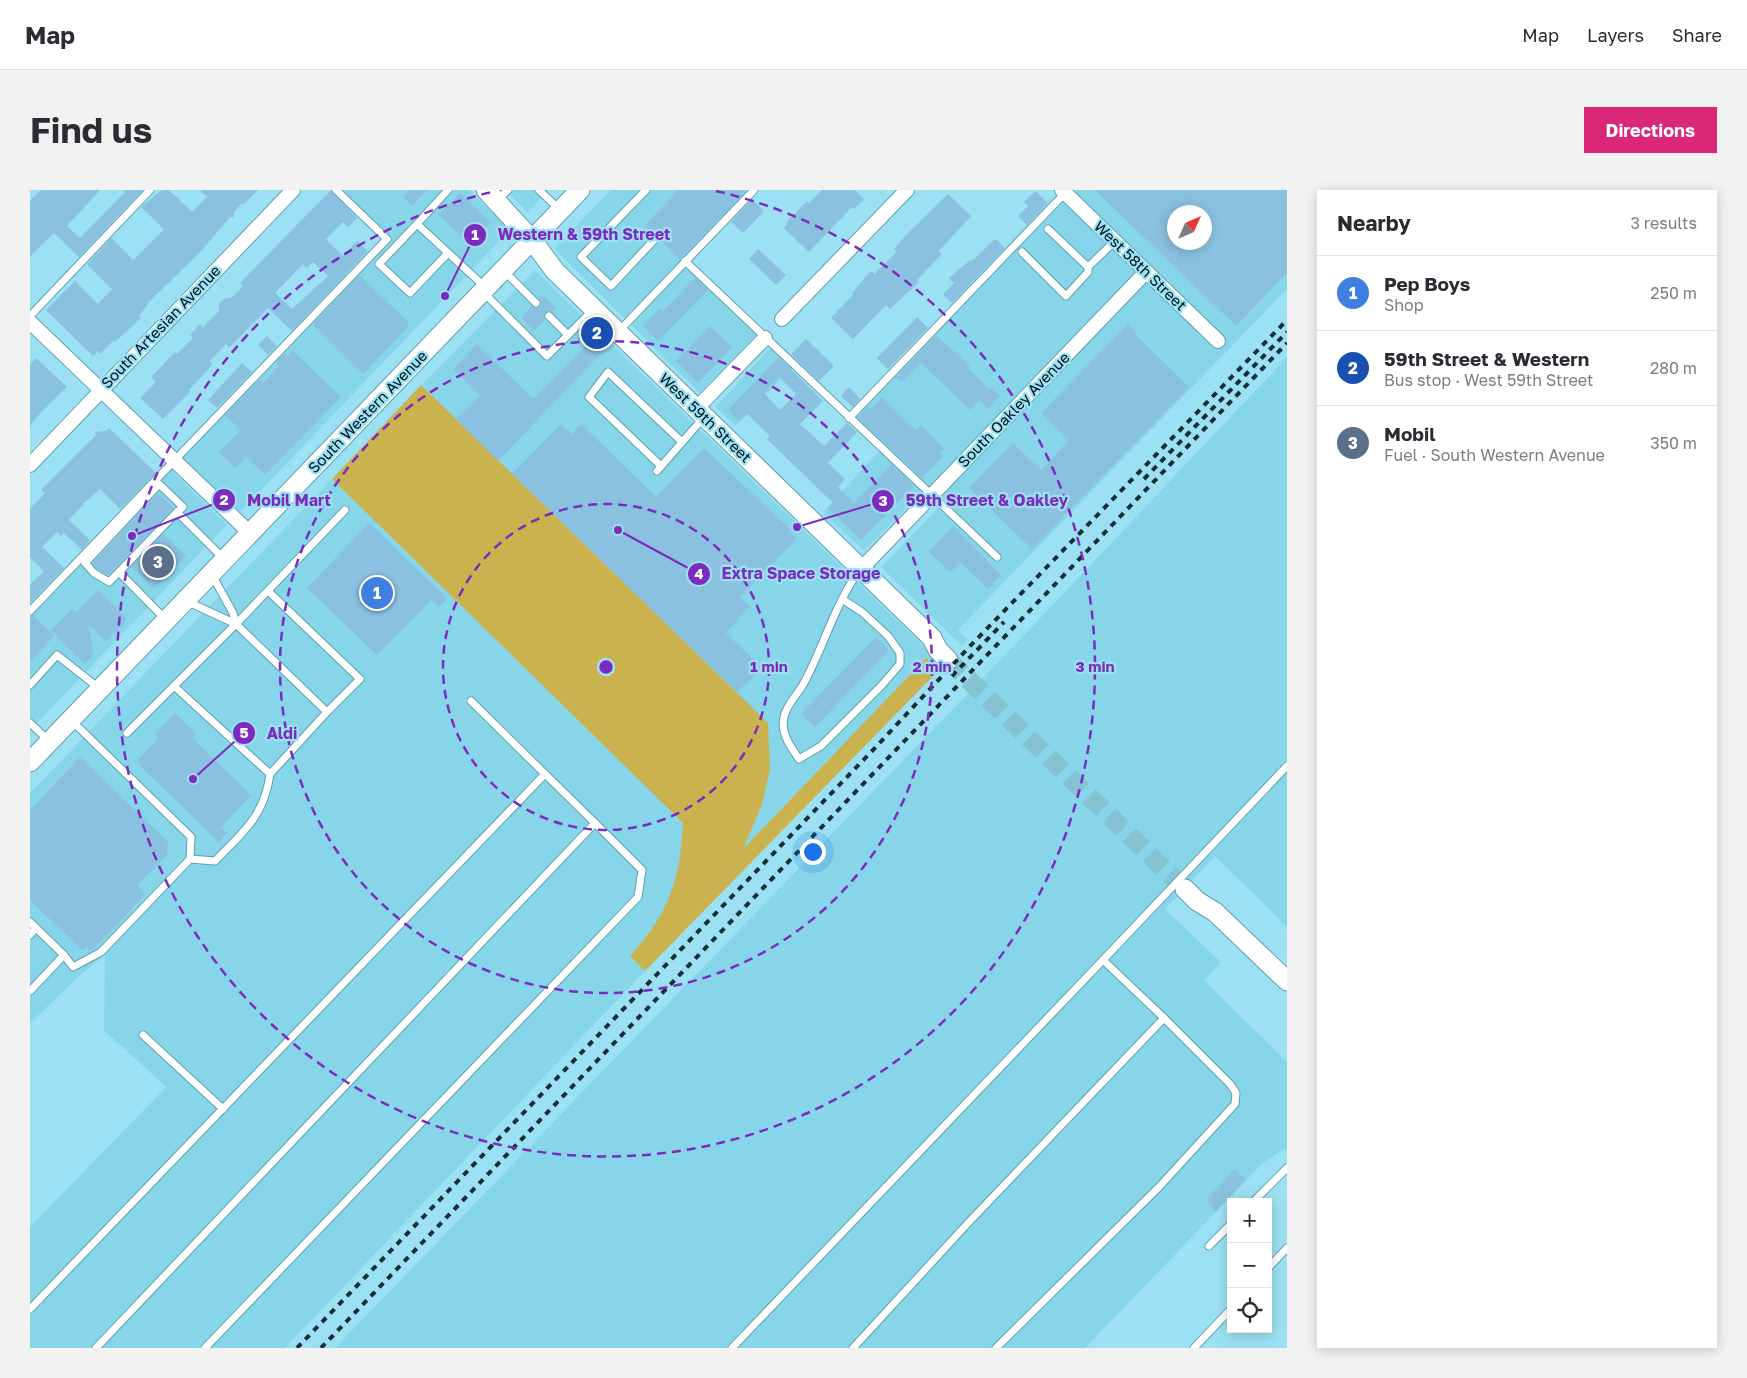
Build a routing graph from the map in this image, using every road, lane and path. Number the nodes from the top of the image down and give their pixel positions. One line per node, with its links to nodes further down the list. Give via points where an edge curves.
1 (150, 190): 27 (lane)
2 (293, 190): 35 (street, South Artesian Avenue)
3 (336, 190): 39 (lane, via 387,238)
4 (448, 190): 13 (lane)
5 (539, 190): 12 (lane)
6 (580, 190): 12 (main road, South Western Avenue)
7 (646, 190): 16 (lane, via 581,257 611,286)
8 (754, 190): 20 (lane)
9 (907, 190): 29 (street)
10 (1065, 191): 17 (street, West 58th Street); 37 (lane)
11 (497, 194): 15 (main road, West 59th Street)
12 (560, 210): 15 (main road, South Western Avenue)
13 (416, 224): 19 (lane); 19 (lane, via 379,264 410,293)
14 (1048, 229): 21 (lane)
15 (532, 240): 22 (main road, South Western Avenue); 26 (main road, West 59th Street, via 555,271)
16 (654, 240)
17 (1114, 241): 21 (lane); 23 (street, West 58th Street)
18 (1022, 252): 21 (lane, via 1066,296 1088,272)
19 (448, 253): 24 (lane)
20 (685, 261): 31 (lane); 33 (lane)
21 (1088, 266)
22 (503, 270): 24 (main road, South Western Avenue); 25 (lane)
23 (1146, 272): 34 (street, West 58th Street); 41 (street, South Oakley Avenue)
24 (484, 290): 32 (lane, via 547,356); 44 (main road, South Western Avenue)
25 (536, 302)
26 (594, 309): 31 (main road, West 59th Street); 32 (lane)
27 (30, 316)
28 (549, 316): 32 (lane)
29 (782, 320)
30 (30, 322): 35 (street)
31 (617, 332): 36 (main road, West 59th Street)
32 (568, 335)
33 (765, 338): 36 (street); 37 (lane)
34 (1218, 341)
35 (101, 390): 39 (street); 40 (street, South Artesian Avenue)
36 (700, 412): 38 (lane); 47 (main road, West 59th Street)
37 (849, 418): 41 (lane)
38 (682, 442): 38 (lane, via 608,372 589,397 659,468)
39 (175, 460): 44 (street); 53 (lane)
40 (30, 465)
41 (932, 495): 45 (lane); 47 (street, South Oakley Avenue)
42 (345, 510): 50 (lane)
43 (177, 512): 46 (lane); 48 (lane); 48 (lane, via 183,507 159,484 85,562 94,573 109,582)
44 (251, 534): 46 (main road, South Western Avenue)
45 (997, 557)
46 (225, 560): 49 (main road, South Western Avenue)
47 (861, 568): 51 (lane); 56 (main road, West 59th Street, via 932,638 938,650)
48 (119, 572): 54 (lane)
49 (212, 575): 52 (main road, South Western Avenue); 55 (lane)
50 (268, 591): 55 (lane); 61 (lane, via 360,679)
51 (842, 599): 51 (lane, via 804,683 784,717 786,741 799,759 821,746 900,664 900,653 888,636)
52 (186, 601): 54 (main road, South Western Avenue); 55 (lane)
53 (30, 611)
54 (166, 621): 59 (main road, South Western Avenue)
55 (236, 624): 58 (lane); 61 (lane)
56 (951, 657)
57 (30, 685): 59 (lane, via 57,655)
58 (174, 686): 64 (lane); 68 (lane)
59 (100, 690): 62 (main road, South Western Avenue)
60 (471, 701): 69 (lane)
61 (326, 712): 68 (lane)
62 (71, 719): 65 (main road, South Western Avenue); 71 (lane, via 192,836)
63 (30, 723): 65 (lane)
64 (127, 733)
65 (50, 742): 66 (main road, South Western Avenue)
66 (30, 762)
67 (1287, 766): 77 (lane)
68 (270, 774): 71 (lane, via 257,818 215,861)
69 (545, 774): 70 (lane); 82 (lane)
70 (596, 823): 91 (lane); 92 (lane, via 642,870 638,897)
71 (190, 859): 76 (lane, via 101,952 73,967)
72 (1188, 886): 78 (main road, via 1197,901 1215,912)
73 (30, 922): 74 (lane)
74 (36, 928): 75 (lane); 76 (lane)
75 (30, 935)
76 (64, 955): 79 (lane)
77 (1103, 960): 80 (lane); 93 (lane)
78 (1287, 981)
79 (30, 991)
80 (1164, 1018): 94 (lane); 95 (lane, via 1230,1084 1236,1093 1235,1104 1159,1187)
81 (143, 1035): 82 (lane)
82 (223, 1108): 89 (lane)
83 (1287, 1168): 84 (lane)
84 (1257, 1198)
85 (1227, 1228): 86 (lane)
86 (1209, 1246)
87 (1287, 1248): 88 (lane)
88 (1272, 1264)
89 (30, 1309)
90 (1227, 1313): 96 (lane)
91 (96, 1348)
92 (205, 1348)
93 (732, 1348)
94 (853, 1348)
95 (996, 1348)
96 (1194, 1348)

